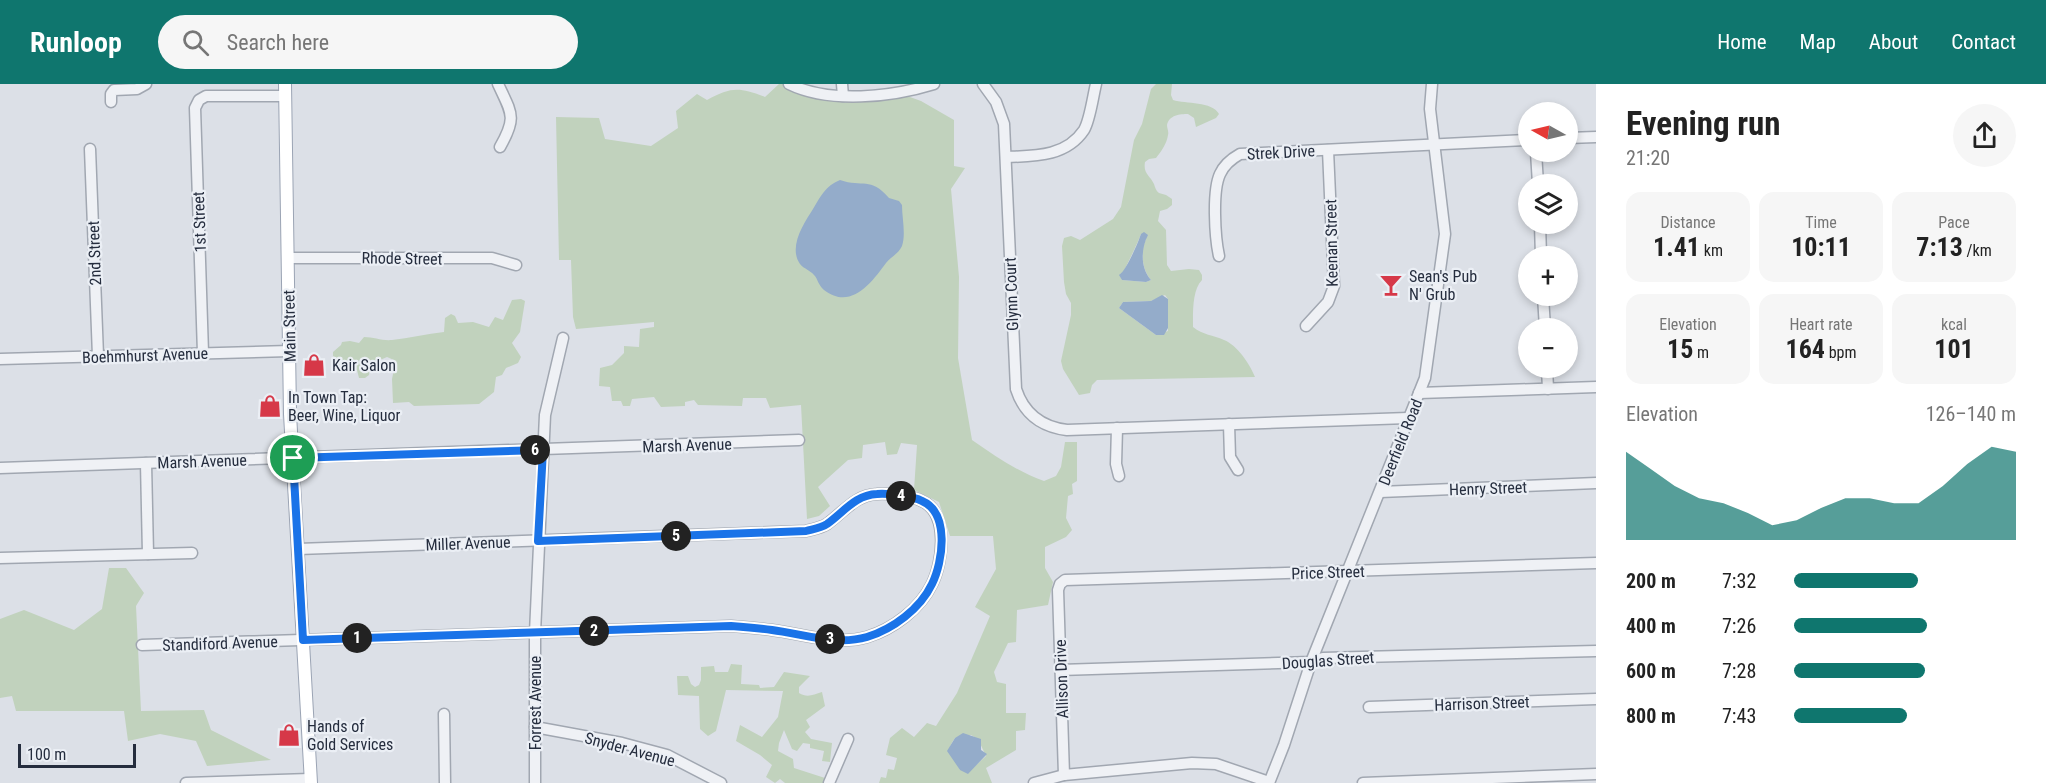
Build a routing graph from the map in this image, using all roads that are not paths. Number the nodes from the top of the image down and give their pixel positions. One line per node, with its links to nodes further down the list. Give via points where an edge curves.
1 (146, 84): 11 (street, via 137,89 114,90)
2 (498, 84): 16 (street, via 511,113 511,128)
3 (789, 84): 10 (street, via 804,91)
4 (842, 84): 10 (street)
5 (934, 84): 10 (street, via 908,92)
6 (983, 84): 19 (street, Glynn Court, via 996,102 1004,124)
7 (1096, 84): 19 (street, via 1084,129 1074,140 1045,155)
8 (1432, 84): 15 (street, Deerfield Road)
9 (285, 90): 21 (main road, Main Street); 26 (street, 1st Street, via 206,96 195,108)
10 (843, 96)
11 (111, 102)
12 (1596, 137): 13 (street)
13 (1578, 138)
14 (1518, 140): 15 (street, Strek Drive)
15 (1434, 144): 18 (street, Strek Drive); 32 (street, Deerfield Road, via 1445,242 1428,364)
16 (500, 147)
17 (90, 149): 27 (street, 2nd Street)
18 (1328, 150): 20 (street, Strek Drive, via 1246,153 1227,163 1216,186 1216,241); 23 (street, Keenan Street, via 1334,286 1328,302)
19 (1006, 157): 35 (street, Glynn Court, via 1014,378 1019,399 1038,421 1057,429)
20 (1220, 256)
21 (288, 258): 22 (street, Rhode Street, via 492,258); 25 (main road, Main Street)
22 (516, 265)
23 (1306, 326)
24 (563, 338): 37 (street, Forrest Avenue, via 545,415)
25 (289, 351): 26 (street, Boehmhurst Avenue); 38 (main road, Main Street)
26 (203, 353): 27 (street, Boehmhurst Avenue)
27 (98, 356): 28 (street, Boehmhurst Avenue)
28 (0, 359)
29 (1547, 378): 31 (street)
30 (1596, 387): 31 (street)
31 (1548, 389): 32 (street)
32 (1419, 393): 33 (street, Deerfield Road)
33 (1408, 418): 34 (street, Glynn Court); 44 (street, Deerfield Road)
34 (1229, 424): 35 (street, Glynn Court); 41 (street, via 1230,457)
35 (1117, 428): 42 (street)
36 (799, 440): 37 (street, Marsh Avenue)
37 (543, 450): 38 (street, Marsh Avenue); 45 (street, Forrest Avenue)
38 (293, 458): 39 (street, Marsh Avenue); 46 (main road, Main Street)
39 (146, 463): 40 (street, Marsh Avenue); 48 (street)
40 (0, 468)
41 (1238, 470)
42 (1119, 476)
43 (1596, 483): 44 (street, Henry Street)
44 (1380, 492): 52 (street, Deerfield Road)
45 (538, 541): 46 (street, Miller Avenue); 50 (street, Miller Avenue, via 806,531 827,524 860,497 877,494 923,501 936,514 941,531); 54 (street, Forrest Avenue)
46 (298, 549): 55 (main road, Main Street)
47 (192, 553): 48 (street)
48 (148, 554): 49 (street)
49 (0, 558)
50 (941, 559): 54 (street, Standiford Avenue, via 932,585 913,610 887,629 852,640 731,626)
51 (1596, 563): 52 (street, Price Street)
52 (1348, 571): 53 (street, Price Street, via 1065,580); 58 (street, Deerfield Road)
53 (1060, 584): 59 (street, Allison Drive)
54 (535, 633): 55 (street, Standiford Avenue); 63 (street, Forrest Avenue)
55 (303, 640): 56 (street, Standiford Avenue); 67 (main road, Main Street)
56 (142, 645)
57 (1596, 651): 58 (street, Douglas Street, via 1323,658)
58 (1311, 662): 59 (street, Douglas Street); 74 (street, Deerfield Road)
59 (1060, 670): 66 (street, Allison Drive)
60 (1596, 699): 61 (street, Harrison Street)
61 (1369, 706)
62 (444, 714): 69 (street)
63 (535, 727): 70 (street, Forrest Avenue); 71 (street, Snyder Avenue, via 667,755)
64 (848, 739): 72 (street)
65 (1596, 774): 75 (street)
66 (1064, 776): 73 (street); 74 (street, via 1192,763 1216,764)
67 (311, 781): 68 (street)
68 (186, 783)
69 (445, 783)
70 (535, 783)
71 (721, 783)
72 (829, 783)
73 (1034, 783)
74 (1269, 783)
75 (1363, 783)

